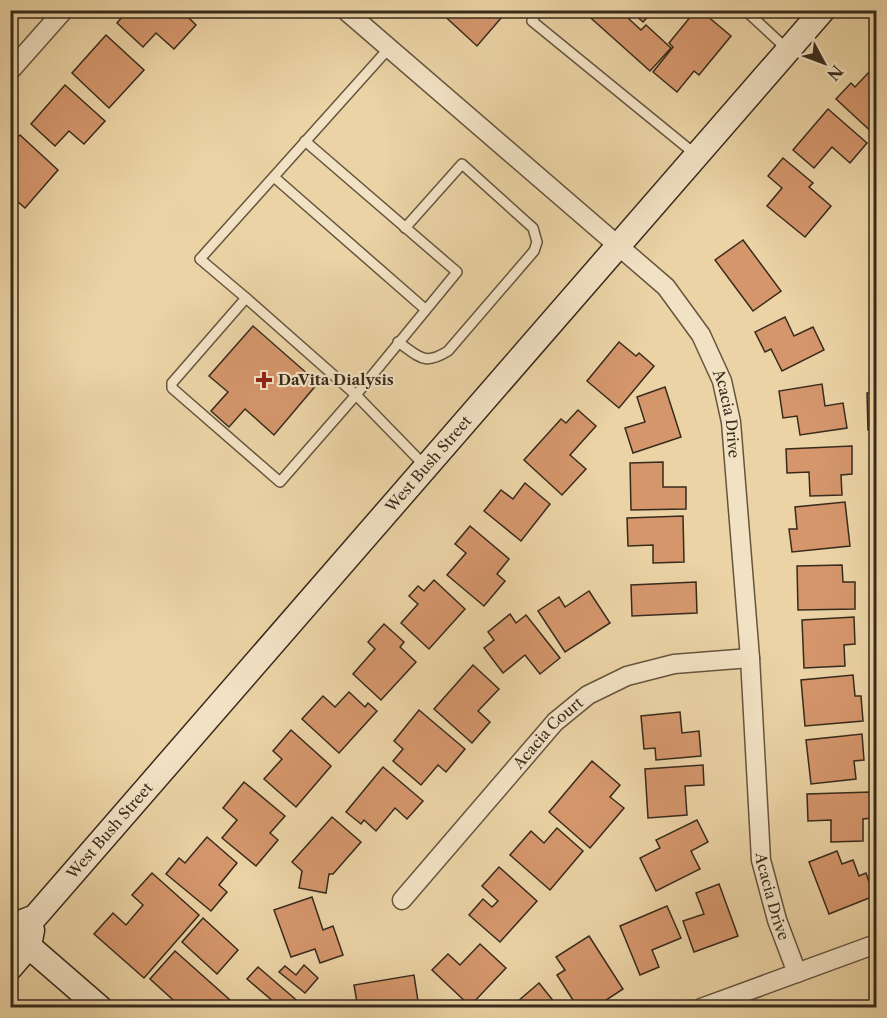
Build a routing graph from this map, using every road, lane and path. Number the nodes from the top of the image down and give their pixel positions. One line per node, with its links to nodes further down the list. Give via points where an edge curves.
1 (64, 10): 8 (street)
2 (345, 10): 6 (street, Acacia Drive)
3 (538, 10): 10 (lane, via 532,21)
4 (746, 10): 7 (lane)
5 (823, 10): 7 (main road, West Bush Street)
6 (390, 47): 9 (lane); 13 (street, Acacia Drive)
7 (789, 50): 10 (main road, West Bush Street)
8 (10, 71)
9 (305, 141): 11 (lane); 12 (lane)
10 (696, 155): 13 (main road, West Bush Street)
11 (274, 177): 14 (lane, via 200,259); 15 (lane)
12 (405, 228): 15 (lane, via 457,272); 16 (lane, via 462,164 533,228 537,242 534,251 448,351 433,360 424,359)
13 (616, 246): 18 (main road, West Bush Street); 19 (street, Acacia Drive, via 672,295 701,335 722,381 734,444)
14 (246, 298): 17 (lane); 17 (lane, via 172,383 172,388 280,482)
15 (425, 309): 16 (lane)
16 (399, 342): 17 (lane)
17 (356, 395): 18 (lane)
18 (425, 466): 21 (main road, West Bush Street)
19 (750, 658): 20 (street, Acacia Court, via 674,664 627,676 588,695 555,722); 26 (street, Acacia Drive, via 761,860)
20 (402, 900)
21 (35, 917): 22 (main road, West Bush Street); 24 (main road, West Bush Street)
22 (10, 928): 24 (main road)
23 (876, 944): 26 (street)
24 (29, 946): 25 (main road, West Bush Street); 27 (main road)
25 (10, 968)
26 (797, 973): 28 (street)
27 (94, 1005)
28 (701, 1008)

